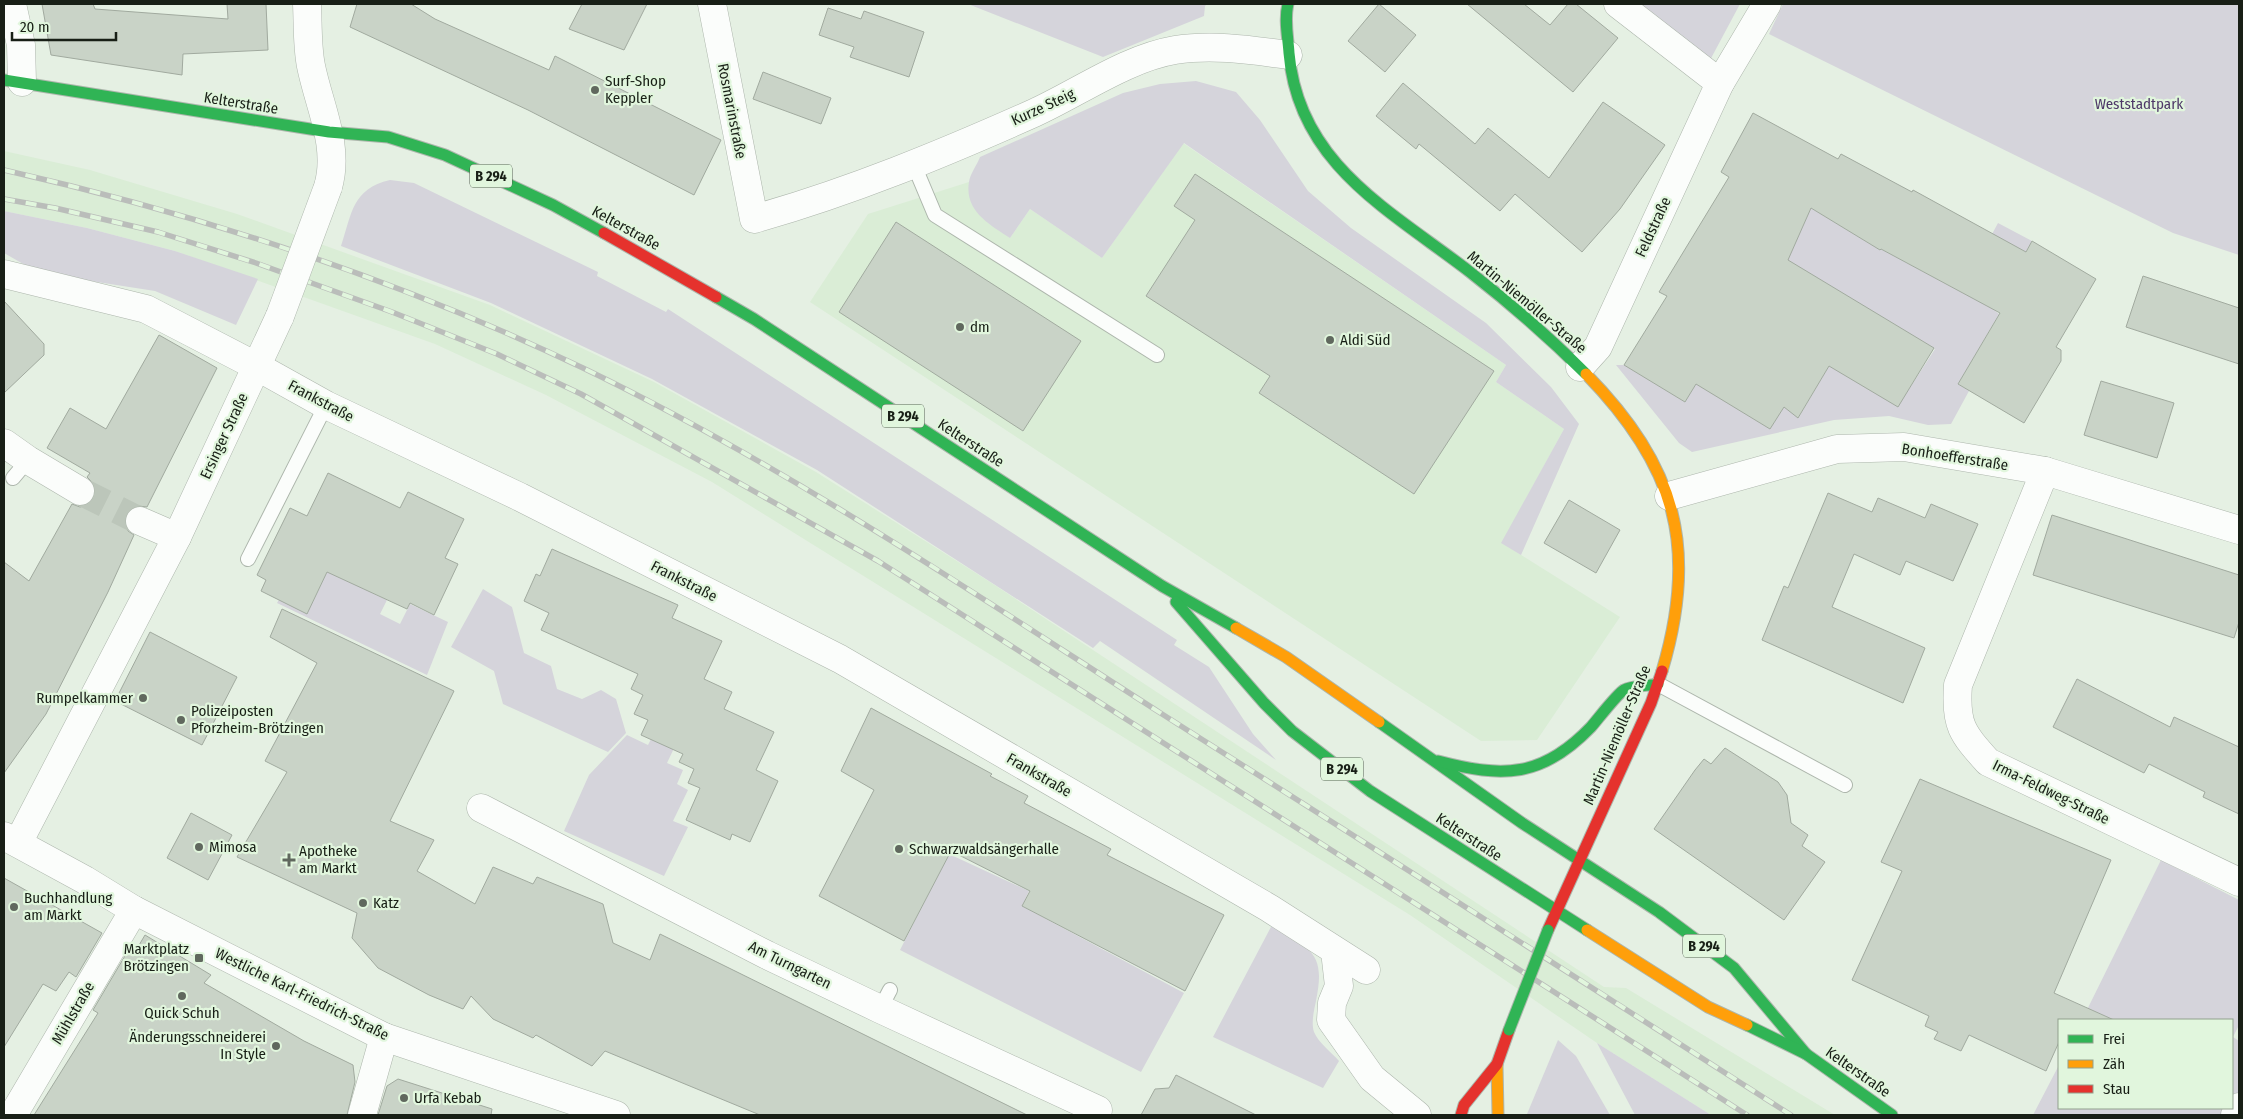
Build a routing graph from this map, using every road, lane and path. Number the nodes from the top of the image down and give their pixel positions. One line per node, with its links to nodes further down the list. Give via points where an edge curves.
1 (12, 4): 8 (street, via 21,45)
2 (306, 4): 10 (street, Ersinger Straße, via 311,64)
3 (712, 4): 12 (street, Rosmarinstraße)
4 (1288, 4): 7 (main road)
5 (1618, 4): 9 (street)
6 (1767, 4): 9 (street, Feldstraße)
7 (1288, 55): 11 (street, Kurze Steig, via 1210,47 1174,50 1134,63 1036,112); 16 (main road, Martin-Niemöller-Straße, via 1301,106 1312,133 1348,179 1508,303)
8 (13, 81): 10 (main road, Kelterstraße / B 294)
9 (1720, 83): 16 (street, Feldstraße, via 1598,347)
10 (329, 132): 15 (street, Ersinger Straße, bridge, via 332,173 328,187 280,316); 26 (main road, Kelterstraße / B 294, via 388,137 445,155 553,205 640,252 754,319)
11 (914, 165): 12 (street, Kurze Steig); 14 (lane, via 935,215)
12 (754, 219)
13 (4, 274): 15 (street, Frankstraße, via 146,309)
14 (1157, 355)
15 (256, 366): 17 (street, Frankstraße); 24 (street, Ersinger Straße)
16 (1580, 367): 21 (main road, Martin-Niemöller-Straße, via 1648,450)
17 (326, 405): 25 (lane); 36 (street, Frankstraße, via 706,583 843,652)
18 (11, 456): 20 (street)
19 (2045, 471): 21 (street, Bonhoefferstraße, via 1904,447 1837,449); 23 (street, Bonhoefferstraße); 33 (street, Irma-Feldweg-Straße, via 1958,685 1956,709 1963,734 1988,762)
20 (80, 491)
21 (1669, 496): 27 (main road, Martin-Niemöller-Straße, via 1681,574 1672,632)
22 (140, 521): 24 (street)
23 (2239, 530)
24 (177, 537): 31 (street, Ersinger Straße)
25 (248, 559)
26 (1162, 586): 28 (main road, Kelterstraße / B 294, via 1286,657); 35 (main road, Kelterstraße / B 294, via 1292,731 1370,791)
27 (1658, 684): 28 (main road, via 1624,690 1567,750 1541,766 1503,774 1476,772); 29 (lane); 32 (main road, Martin-Niemöller-Straße)
28 (1433, 760): 32 (main road, Kelterstraße / B 294)
29 (1845, 785)
30 (485, 800): 45 (street, Am Turngarten, via 767,955 885,1000 1098,1110)
31 (11, 840): 34 (street, Westliche Karl-Friedrich-Straße)
32 (1581, 863): 35 (main road, Martin-Niemöller-Straße); 39 (main road, Kelterstraße / B 294, via 1659,912 1734,968)
33 (2239, 882)
34 (134, 910): 38 (street, Westliche Karl-Friedrich-Straße); 42 (street, Mühlstraße)
35 (1558, 911): 39 (main road, Kelterstraße / B 294, via 1708,1006); 40 (main road, bridge)
36 (1335, 951): 37 (street, Frankstraße); 46 (street, via 1339,986 1332,1002 1331,1020 1372,1078)
37 (1366, 970)
38 (384, 1037): 43 (street); 44 (street, Westliche Karl-Friedrich-Straße)
39 (1806, 1054): 49 (main road, Kelterstraße / B 294)
40 (1497, 1064): 47 (main road, via 1464,1105); 48 (main road)
41 (2239, 1107): 50 (street)
42 (13, 1115)
43 (362, 1115)
44 (616, 1115)
45 (1096, 1115)
46 (1417, 1115)
47 (1460, 1115)
48 (1498, 1115)
49 (1892, 1115)
50 (2235, 1115)

